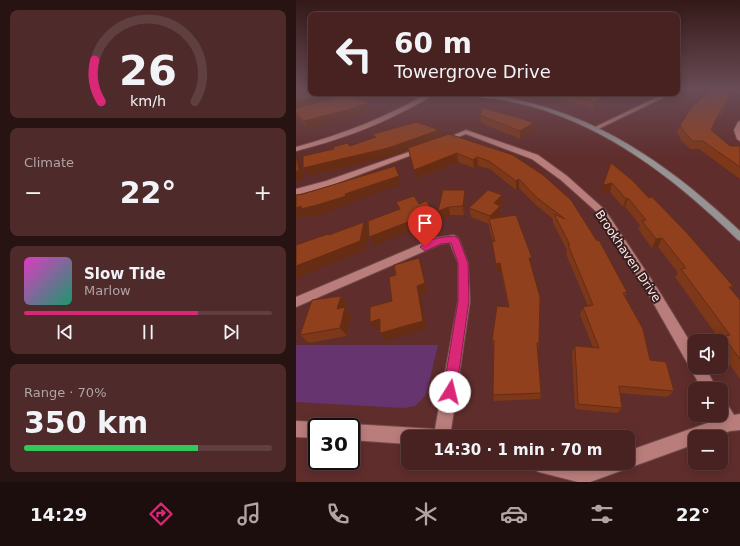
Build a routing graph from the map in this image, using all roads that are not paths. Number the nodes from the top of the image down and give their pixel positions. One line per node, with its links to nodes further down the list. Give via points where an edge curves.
1 (397, 112): 7 (street, via 327,141)
2 (555, 112): 5 (main road)
3 (628, 112): 5 (street)
4 (740, 123): 6 (street, via 737,130)
5 (594, 128): 9 (main road, via 627,146 671,176)
6 (740, 139)
7 (296, 149)
8 (296, 192): 11 (street, Brookhaven Drive, via 329,183 466,132 536,157 602,212)
9 (740, 237)
10 (296, 302): 16 (street, via 439,241 454,239 463,263 464,301)
11 (688, 351)
12 (728, 415): 13 (street)
13 (735, 423): 19 (street)
14 (296, 429): 15 (street)
15 (308, 430)
16 (443, 430)
17 (360, 433): 18 (street)
18 (401, 435)
19 (635, 458)
20 (566, 470): 21 (street, via 586,475)
21 (600, 470)

